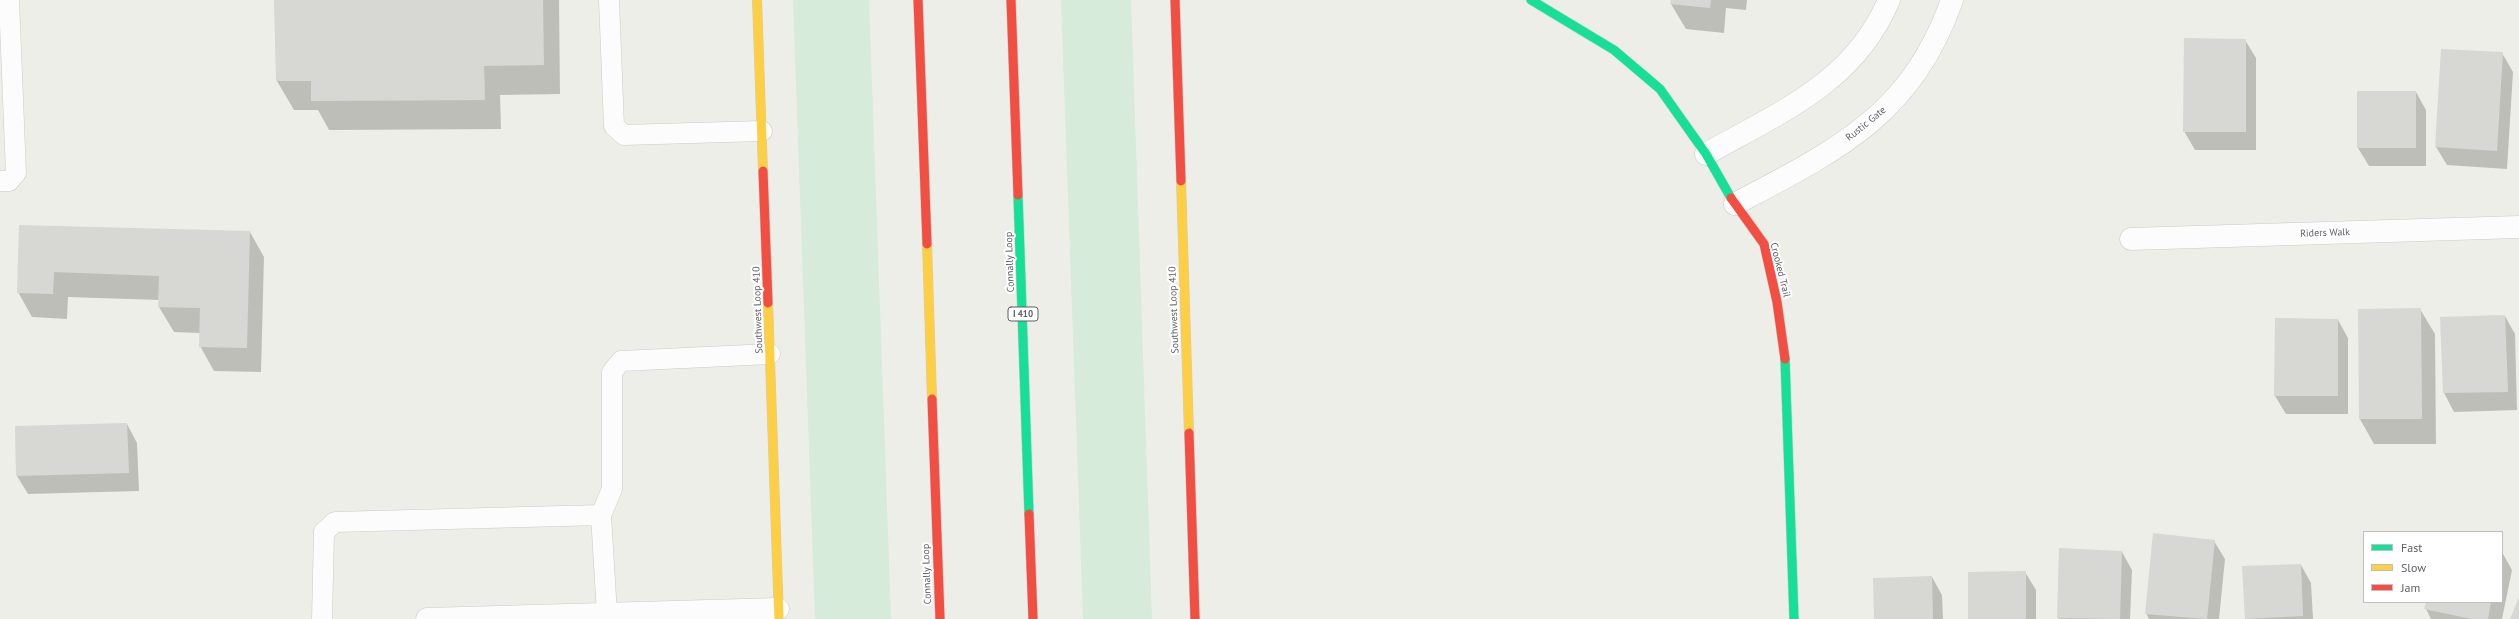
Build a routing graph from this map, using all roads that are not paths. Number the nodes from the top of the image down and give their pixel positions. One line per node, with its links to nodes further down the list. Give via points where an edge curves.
1 (8, 0): 12 (lane, via 16,173 9,181)
2 (609, 0): 10 (lane, via 614,126 624,135)
3 (757, 0): 10 (main road, Southwest Loop 410)
4 (918, 0): 23 (main road, Connally Loop)
5 (1011, 0): 24 (main road, Connally Loop / I 410)
6 (1174, 0): 25 (main road, Southwest Loop 410)
7 (1531, 0): 11 (main road, Crooked Trail, via 1614,50 1660,89)
8 (1889, 0): 11 (street, via 1866,42 1838,73 1798,102)
9 (1952, 0): 13 (street, Rustic Gate, via 1928,54 1915,76 1892,104 1829,152)
10 (762, 131): 16 (main road, Southwest Loop 410)
11 (1706, 154): 13 (main road, Crooked Trail)
12 (0, 181)
13 (1735, 204): 26 (main road, Crooked Trail, via 1764,244 1777,302 1786,367)
14 (2519, 227): 15 (street, Riders Walk)
15 (2131, 239)
16 (770, 354): 17 (lane, via 621,361 612,372 612,489); 19 (main road, Southwest Loop 410)
17 (601, 515): 18 (lane); 21 (lane, via 335,522 324,532)
18 (607, 614): 19 (street); 20 (street)
19 (779, 614)
20 (572, 617): 22 (street)
21 (322, 619)
22 (427, 619)
23 (940, 619)
24 (1033, 619)
25 (1195, 619)
26 (1794, 619)

